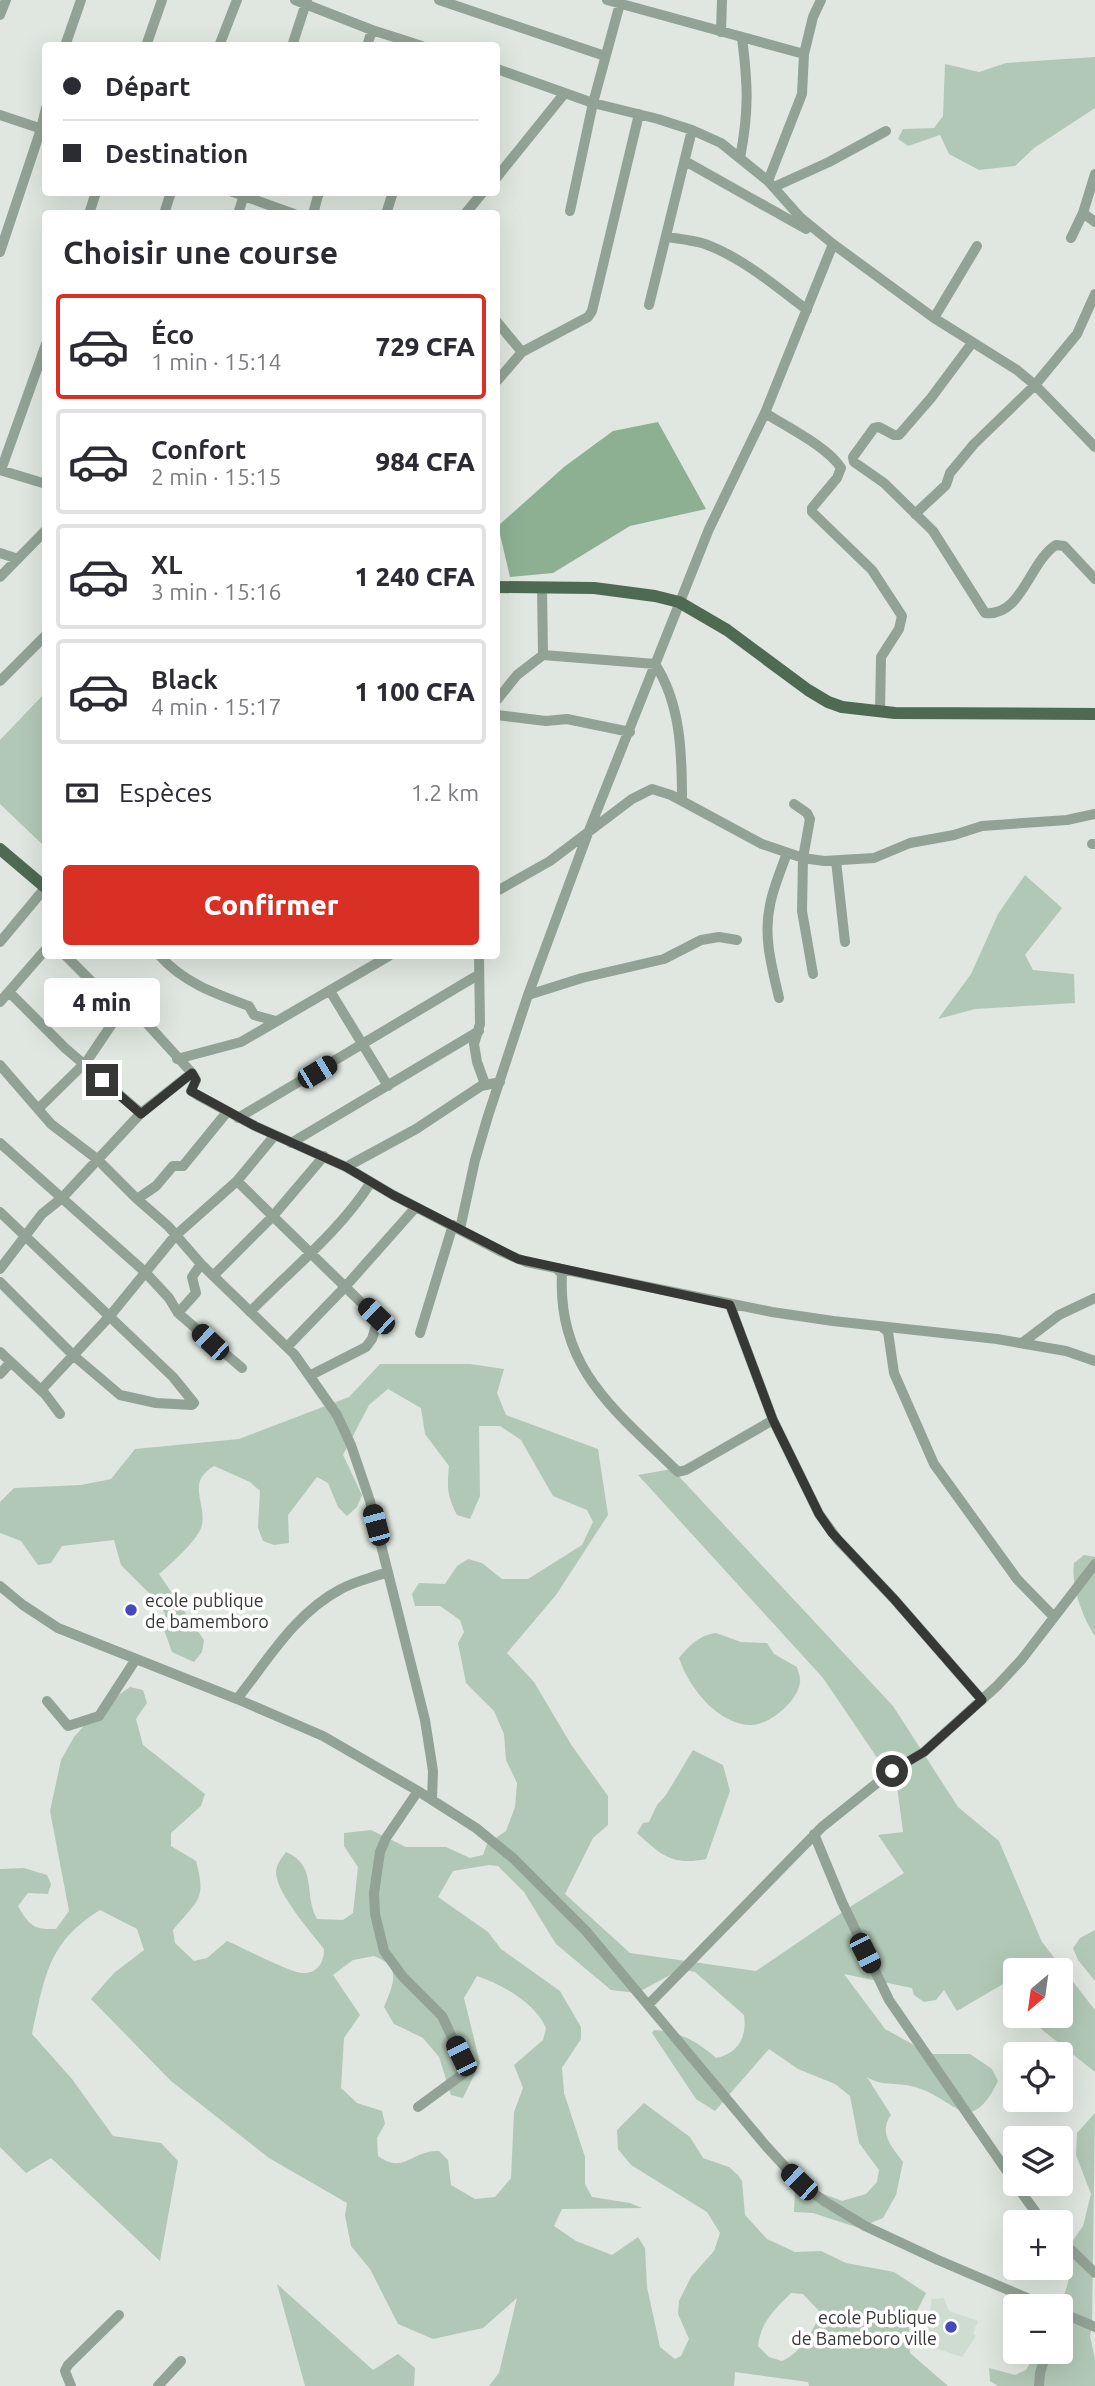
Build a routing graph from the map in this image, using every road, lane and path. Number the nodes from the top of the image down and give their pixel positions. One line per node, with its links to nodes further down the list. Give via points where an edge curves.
1 (6, 0): 11 (street)
2 (81, 0): 15 (street)
3 (162, 0): 16 (street)
4 (237, 0): 17 (street)
5 (439, 0): 22 (street)
6 (607, 0): 10 (street)
7 (722, 0): 13 (street)
8 (821, 0): 21 (street)
9 (302, 1): 12 (street); 18 (street)
10 (621, 2): 13 (street); 22 (street)
11 (0, 15)
12 (372, 30): 19 (street); 20 (street)
13 (721, 32): 14 (street)
14 (742, 38): 21 (street); 32 (street, via 748,99)
15 (66, 42)
16 (147, 42)
17 (221, 42)
18 (293, 42)
19 (368, 42)
20 (410, 42)
21 (804, 54): 36 (street, via 802,94)
22 (606, 56): 25 (street)
23 (500, 70): 24 (street)
24 (564, 94): 25 (street); 34 (street)
25 (593, 103): 26 (street); 41 (street)
26 (639, 114): 29 (street); 56 (street, via 592,311)
27 (0, 115): 28 (street)
28 (42, 129)
29 (692, 130): 32 (street); 33 (street)
30 (886, 131): 36 (street, via 829,162)
31 (42, 132): 49 (street)
32 (740, 158): 36 (street)
33 (685, 161): 44 (street); 45 (street)
34 (500, 173)
35 (1095, 174): 42 (street)
36 (771, 184): 47 (street, via 800,217)
37 (250, 196): 39 (street)
38 (480, 196): 40 (street)
39 (284, 210)
40 (468, 210)
41 (570, 211)
42 (1083, 213): 43 (street); 46 (street)
43 (1095, 222)
44 (806, 229)
45 (667, 237): 51 (street); 52 (street, via 715,249)
46 (1071, 237)
47 (833, 244): 52 (street); 53 (street)
48 (977, 246): 53 (street)
49 (0, 252)
50 (1095, 294): 59 (street, via 1077,334)
51 (649, 305)
52 (807, 310): 60 (street)
53 (934, 318): 55 (street)
54 (500, 326): 56 (street)
55 (972, 343): 59 (street); 64 (street, via 899,435 876,427 853,457)
56 (522, 352): 58 (street)
57 (42, 355): 62 (street)
58 (500, 378)
59 (1035, 386): 61 (street); 64 (street, via 974,444 950,472 946,485)
60 (765, 413): 72 (street, via 717,510); 78 (street, via 839,465 837,478 812,512 872,570 902,616 881,657)
61 (1095, 447)
62 (1, 470): 63 (street)
63 (42, 483)
64 (915, 514): 69 (street, via 939,538 985,613 1014,601 1036,564 1056,545 1064,545)
65 (42, 534): 67 (street)
66 (0, 553): 67 (street)
67 (18, 559): 68 (street)
68 (0, 577)
69 (1095, 579)
70 (500, 587): 71 (main road)
71 (542, 587): 72 (main road, via 602,589); 74 (street)
72 (679, 602): 75 (street); 78 (main road, via 727,630 821,698 842,707)
73 (42, 639): 76 (street)
74 (543, 655): 75 (street); 77 (street, via 517,675)
75 (655, 664): 81 (street); 82 (street, via 666,682 677,722)
76 (0, 681)
77 (500, 696)
78 (880, 712): 79 (main road)
79 (1095, 714)
80 (500, 715): 81 (street, via 567,719)
81 (629, 732): 85 (street)
82 (682, 801): 85 (street, via 649,789); 87 (street)
83 (794, 804): 88 (street, via 809,816)
84 (1095, 814): 89 (street, via 982,826 910,843 881,856)
85 (588, 833): 91 (street); 106 (street)
86 (0, 849): 90 (main road)
87 (786, 853): 88 (street); 107 (street, via 771,898 767,929)
88 (803, 858): 89 (street); 102 (street, via 803,923)
89 (836, 861): 96 (street)
90 (42, 885)
91 (500, 889)
92 (42, 891): 93 (street)
93 (4, 930): 95 (street)
94 (737, 940): 106 (street, via 701,940 664,959)
95 (0, 942)
96 (845, 942)
97 (42, 954): 105 (street)
98 (69, 959): 109 (street, via 93,983)
99 (164, 959): 110 (street, via 215,995 249,1006 254,1016)
100 (384, 959): 104 (street)
101 (478, 959): 103 (street)
102 (813, 974)
103 (478, 975): 111 (street); 112 (street)
104 (330, 991): 110 (street); 112 (street)
105 (9, 992): 108 (street); 114 (street)
106 (528, 995): 117 (street)
107 (779, 998)
108 (0, 1002)
109 (131, 1006): 113 (street); 114 (street, via 114,1021)
110 (276, 1021): 113 (street, via 241,1042)
111 (479, 1031): 118 (street, via 474,1050); 119 (street)
112 (362, 1044): 119 (street); 123 (street)
113 (177, 1059): 116 (street)
114 (83, 1064): 120 (street); 122 (street)
115 (0, 1065): 120 (street)
116 (192, 1073): 121 (street, via 196,1080 191,1091); 122 (street)
117 (500, 1082): 118 (street); 137 (street)
118 (485, 1084): 129 (street)
119 (388, 1086): 126 (street)
120 (38, 1109): 128 (street)
121 (227, 1112): 123 (street); 133 (street, via 183,1166 173,1166)
122 (141, 1114): 128 (street)
123 (238, 1118): 124 (street)
124 (275, 1135): 126 (street); 130 (street)
125 (0, 1143): 132 (street)
126 (291, 1143): 127 (street)
127 (324, 1156): 129 (street); 136 (street)
128 (97, 1159): 132 (street); 133 (street)
129 (346, 1167): 131 (street)
130 (237, 1181): 136 (street); 139 (street)
131 (371, 1182): 134 (street); 140 (street)
132 (62, 1198): 138 (street); 144 (street)
133 (137, 1199): 139 (street)
134 (416, 1207): 137 (street); 147 (street)
135 (0, 1212): 138 (street)
136 (273, 1216): 140 (street); 145 (street)
137 (457, 1227): 143 (street, via 518,1259); 154 (street)
138 (25, 1236): 142 (street); 152 (street)
139 (175, 1236): 141 (street); 144 (street)
140 (310, 1252): 147 (street); 150 (street)
141 (201, 1264): 145 (street); 151 (street, via 192,1277 196,1293)
142 (0, 1269)
143 (557, 1269): 149 (street); 166 (street, via 562,1274 565,1319 578,1361 611,1405 678,1472)
144 (145, 1272): 151 (street); 152 (street)
145 (213, 1276): 150 (street)
146 (0, 1282): 158 (street)
147 (345, 1287): 156 (street); 163 (street, via 377,1319 372,1339 361,1350)
148 (1095, 1298): 155 (street, via 1059,1315)
149 (730, 1305): 153 (street); 166 (street)
150 (250, 1312): 156 (street)
151 (178, 1313): 161 (street)
152 (109, 1317): 158 (street); 158 (street, via 173,1377 193,1404 156,1404 125,1397)
153 (882, 1327): 155 (street); 170 (street, via 888,1332 894,1373 934,1464 1011,1571)
154 (420, 1333)
155 (1022, 1343): 159 (street)
156 (287, 1347): 163 (street)
157 (0, 1352): 160 (street)
158 (73, 1355): 164 (street)
159 (1095, 1361)
160 (11, 1362): 162 (street); 164 (street)
161 (242, 1368)
162 (0, 1374)
163 (311, 1375): 168 (street, via 351,1445)
164 (41, 1390): 165 (street)
165 (60, 1414)
166 (773, 1420): 173 (street, via 808,1495 832,1533)
167 (1095, 1564): 170 (street)
168 (387, 1572): 172 (street, via 340,1589 308,1614); 176 (street, via 427,1728)
169 (0, 1586): 171 (street, via 49,1623)
170 (1054, 1617): 173 (street)
171 (136, 1660): 172 (street); 174 (street, via 99,1716 68,1726)
172 (237, 1699): 175 (street, via 323,1736)
173 (982, 1700): 177 (street, via 924,1752 892,1771)
174 (47, 1701)
175 (418, 1791): 176 (street); 179 (street, via 380,1852 375,1914 384,1951 442,2016 466,2067 463,2074)
176 (432, 1799): 178 (street, via 513,1858 586,1931)
177 (814, 1834): 178 (street); 180 (street, via 889,2000)
178 (649, 2004): 183 (street, via 771,2153 812,2192 865,2226)
179 (418, 2106)
180 (1003, 2166)
181 (1073, 2252): 182 (street)
182 (1095, 2273)
183 (1019, 2294)
184 (119, 2315): 189 (street, via 68,2365 65,2371)
185 (1073, 2319): 186 (street)
186 (1095, 2327)
187 (181, 2361): 190 (street)
188 (1043, 2364): 191 (street)
189 (71, 2386)
190 (158, 2386)
191 (1039, 2386)

